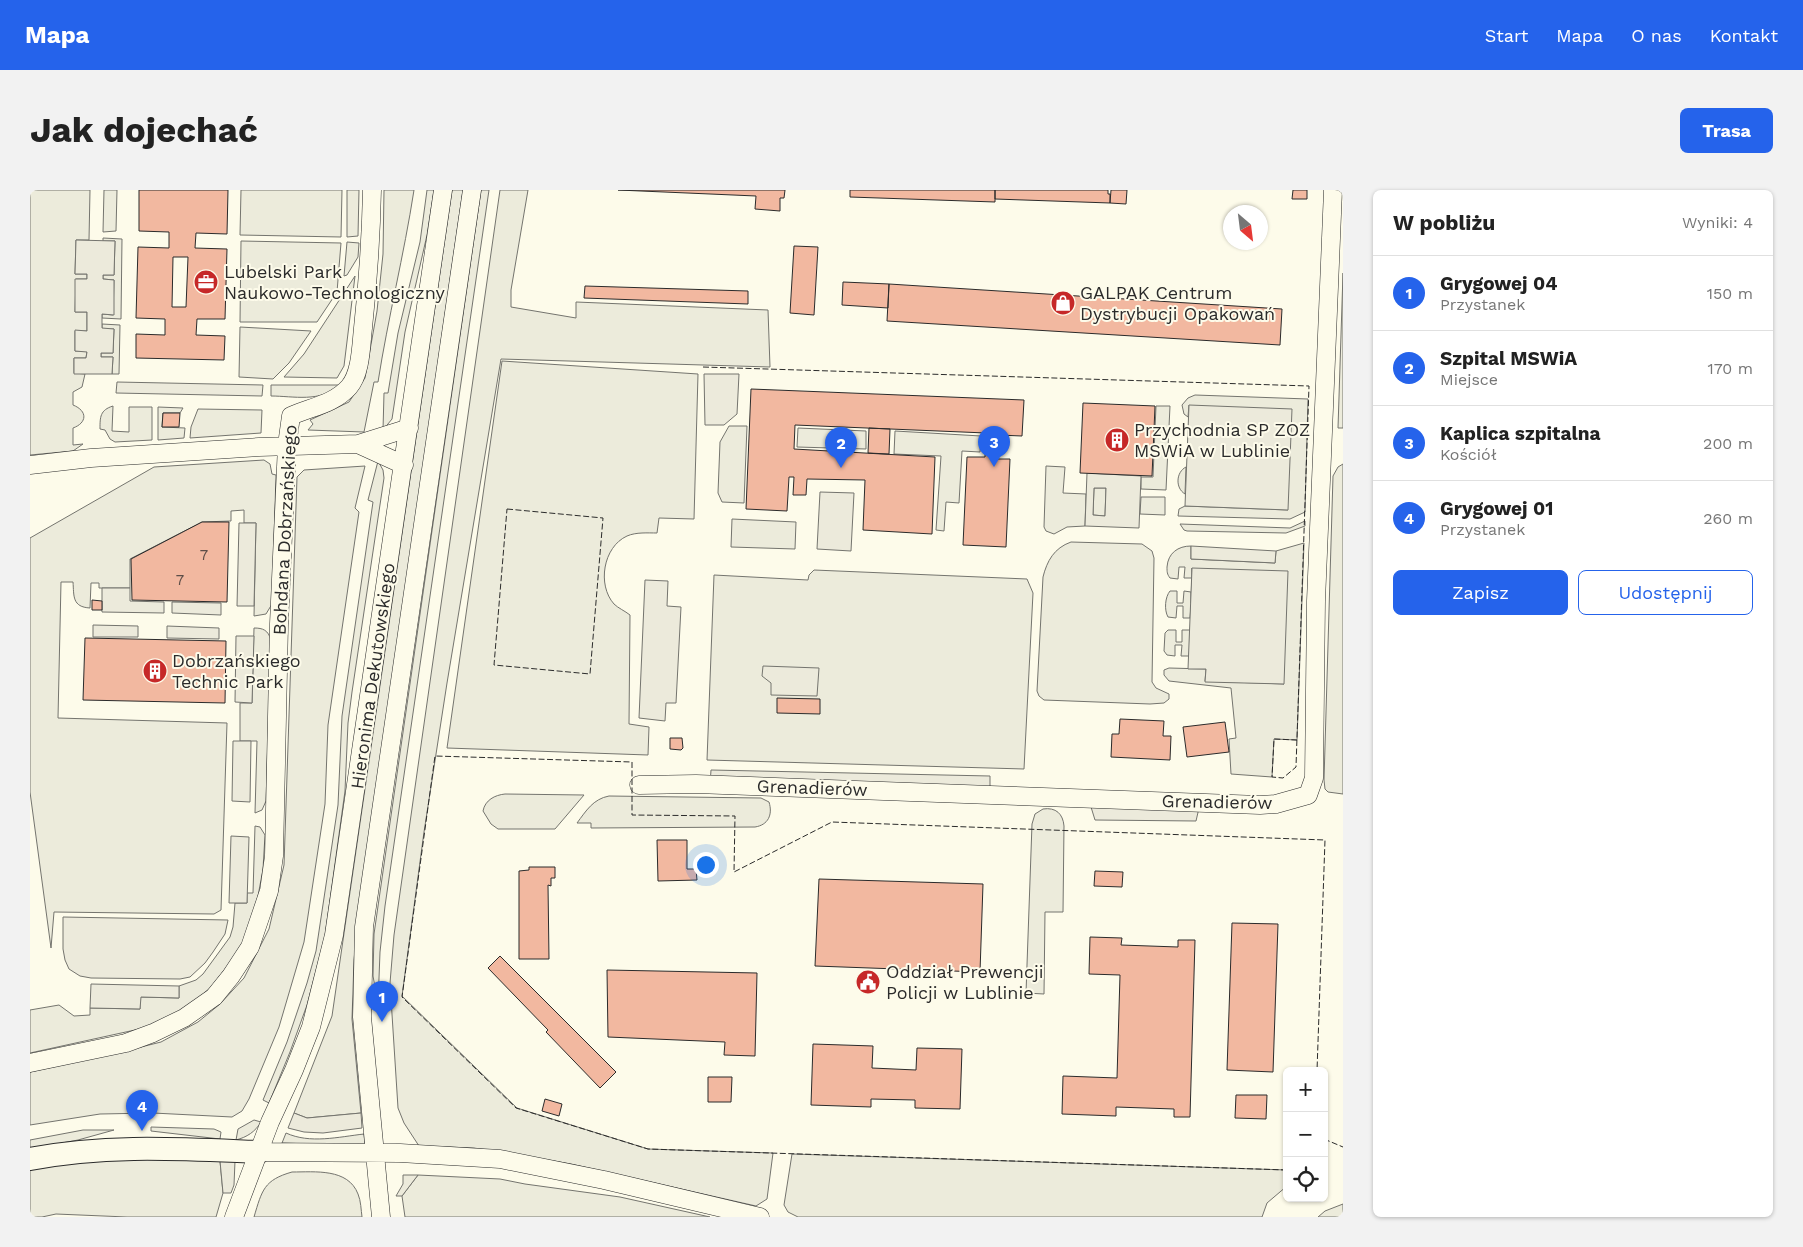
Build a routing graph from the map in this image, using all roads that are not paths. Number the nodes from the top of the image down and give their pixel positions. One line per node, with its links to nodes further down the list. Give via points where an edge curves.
1 (372, 190): 7 (street, Bohdana Dobrzańskiego, via 369,278 358,368 343,394 291,416)
2 (443, 190): 5 (street, Hieronima Dekutowskiego)
3 (472, 190): 13 (street, Hieronima Dekutowskiego, via 364,927 362,1017)
4 (1333, 190): 10 (street, Grenadierów, via 1316,601 1314,778 1308,795 1260,805 696,784)
5 (409, 428): 6 (street); 9 (street, Hieronima Dekutowskiego)
6 (358, 444): 7 (street); 9 (street)
7 (287, 445): 8 (street); 11 (street, Bohdana Dobrzańskiego, via 274,856 269,891 250,947 214,997 184,1018 126,1042)
8 (30, 465)
9 (404, 465): 12 (street, Hieronima Dekutowskiego, via 334,934 311,1026)
10 (639, 785)
11 (30, 1063)
12 (259, 1152): 13 (street); 14 (main road, via 113,1148); 15 (street, Hieronima Dekutowskiego)
13 (374, 1153): 16 (street, Hieronima Dekutowskiego); 17 (street, via 473,1156 528,1164)
14 (30, 1159)
15 (234, 1217)
16 (381, 1217)
17 (760, 1217)

